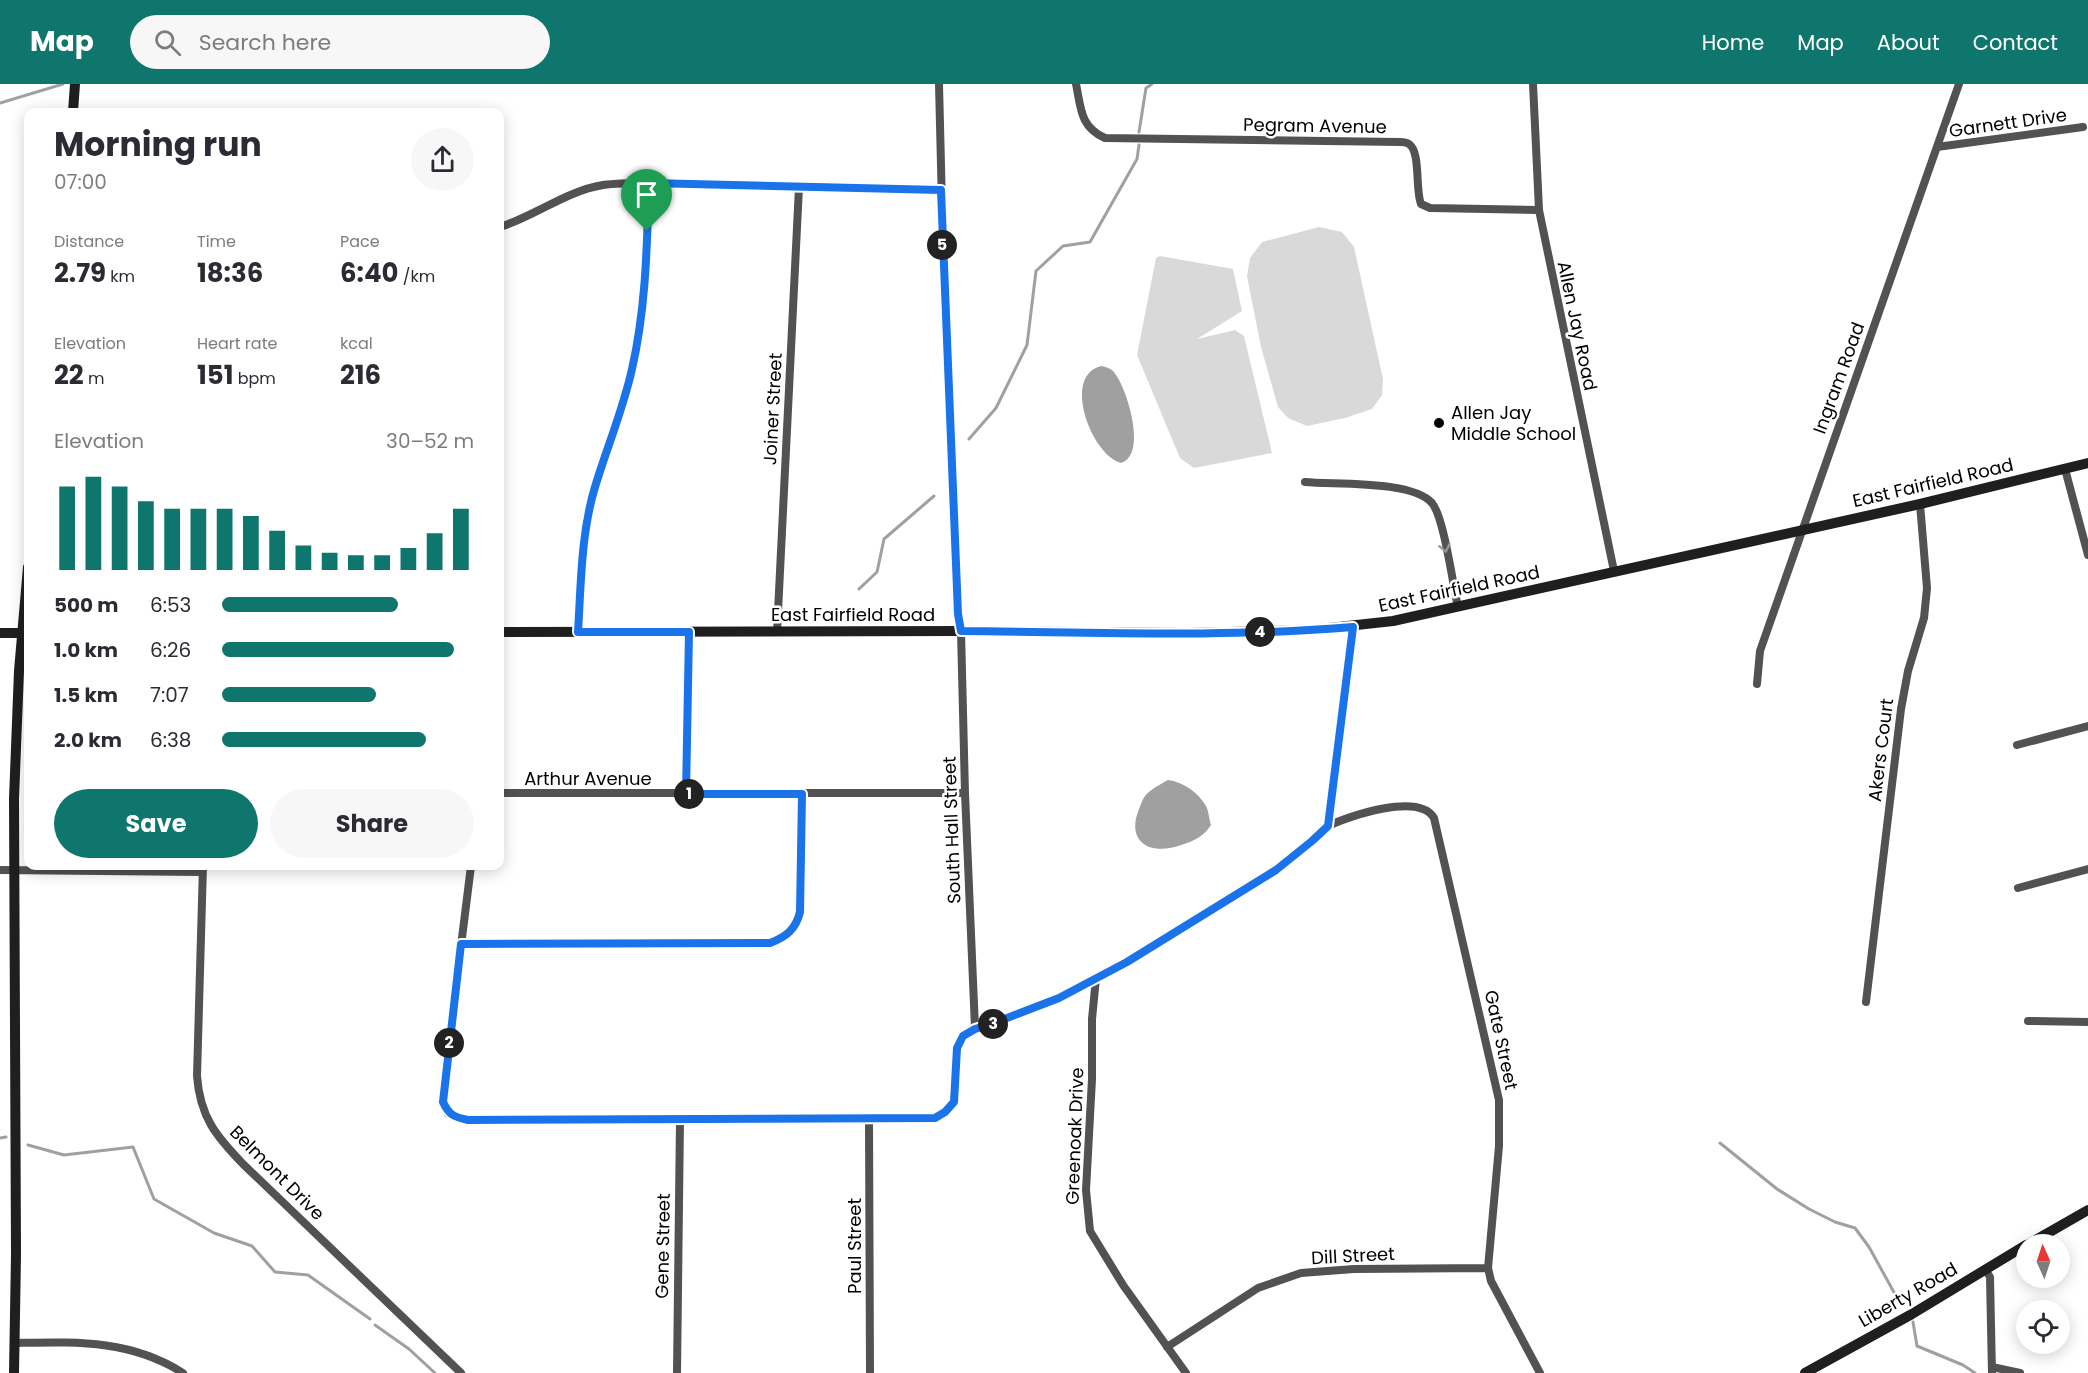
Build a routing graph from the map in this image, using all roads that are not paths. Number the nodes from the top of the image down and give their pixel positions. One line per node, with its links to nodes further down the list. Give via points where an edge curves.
1 (75, 84): 6 (main road)
2 (939, 84): 11 (street, South Hall Street)
3 (1076, 84): 12 (street, Pegram Avenue, via 1088,127 1105,138 1400,142 1414,150 1421,204 1430,208)
4 (1533, 84): 12 (street, Allen Jay Road)
5 (1959, 84): 8 (street, Ingram Road)
6 (73, 108)
7 (2083, 127): 8 (street, Garnett Drive)
8 (1937, 147): 18 (street, Ingram Road)
9 (649, 183): 10 (street); 13 (street, via 601,185); 25 (street, via 645,279 633,368 587,518)
10 (799, 187): 11 (street); 27 (street, Joiner Street)
11 (941, 190): 23 (street, South Hall Street)
12 (1539, 210): 20 (street, Allen Jay Road)
13 (504, 226)
14 (2088, 463): 15 (main road, East Fairfield Road)
15 (2065, 469): 17 (main road, East Fairfield Road); 19 (street)
16 (1305, 482): 21 (street, one-way to 21, via 1413,491 1432,504 1439,518)
17 (1920, 504): 18 (main road, East Fairfield Road); 48 (street, Akers Court, via 1927,588 1924,618 1901,710)
18 (1801, 531): 20 (main road, East Fairfield Road); 31 (street, Ingram Road, via 1760,651)
19 (2088, 555)
20 (1614, 571): 21 (main road, East Fairfield Road)
21 (1458, 607): 22 (main road, East Fairfield Road)
22 (1353, 627): 23 (main road, East Fairfield Road, via 1188,633); 38 (street)
23 (961, 631): 27 (main road, East Fairfield Road); 35 (street, South Hall Street)
24 (504, 632): 25 (main road, East Fairfield Road)
25 (578, 632): 26 (main road, East Fairfield Road)
26 (689, 632): 27 (main road, East Fairfield Road); 36 (street)
27 (777, 632)
28 (0, 633): 29 (main road)
29 (24, 633)
30 (24, 647): 41 (main road, via 15,769)
31 (1757, 684)
32 (2088, 726): 33 (street)
33 (2017, 745)
34 (504, 793): 36 (street, Arthur Avenue)
35 (965, 793): 37 (street, Arthur Avenue); 51 (street, South Hall Street)
36 (686, 794): 37 (street, Arthur Avenue)
37 (802, 794): 46 (street, via 800,912 794,928 781,939 770,943)
38 (1328, 826): 47 (street, via 1276,870); 57 (street, Gate Street, via 1355,815 1404,807 1419,807 1434,818 1499,1100 1499,1146)
39 (2088, 868): 45 (street)
40 (0, 870): 41 (street)
41 (14, 870): 42 (street); 59 (main road)
42 (24, 870)
43 (202, 870): 64 (street, Belmont Drive, via 197,1076 206,1118 243,1164)
44 (470, 870): 46 (street)
45 (2018, 888)
46 (461, 944): 52 (street, via 443,1090 448,1113 468,1120)
47 (1096, 978): 51 (street, via 1059,998); 60 (street, Greenoak Drive, via 1086,1190 1090,1231)
48 (1866, 1002)
49 (2028, 1021): 50 (street)
50 (2088, 1022)
51 (975, 1029): 53 (street, via 963,1036 957,1048 954,1102 945,1112 935,1118)
52 (680, 1119): 53 (street); 65 (street, Gene Street)
53 (869, 1119): 66 (street, Paul Street)
54 (2088, 1210): 55 (main road, Liberty Road)
55 (2046, 1234)
56 (2016, 1251): 58 (main road, Liberty Road)
57 (1488, 1268): 60 (street, Dill Street, via 1301,1273 1258,1288); 68 (street, Gate Street, via 1491,1281)
58 (1985, 1269): 61 (street, via 1990,1277); 69 (main road, Liberty Road)
59 (14, 1342): 62 (main road); 63 (street, via 117,1346 168,1363)
60 (1167, 1347): 67 (street, Greenoak Drive)
61 (1992, 1370): 70 (street)
62 (14, 1373)
63 (183, 1373)
64 (460, 1373)
65 (677, 1373)
66 (870, 1373)
67 (1186, 1373)
68 (1540, 1373)
69 (1805, 1373)
70 (2020, 1373)

